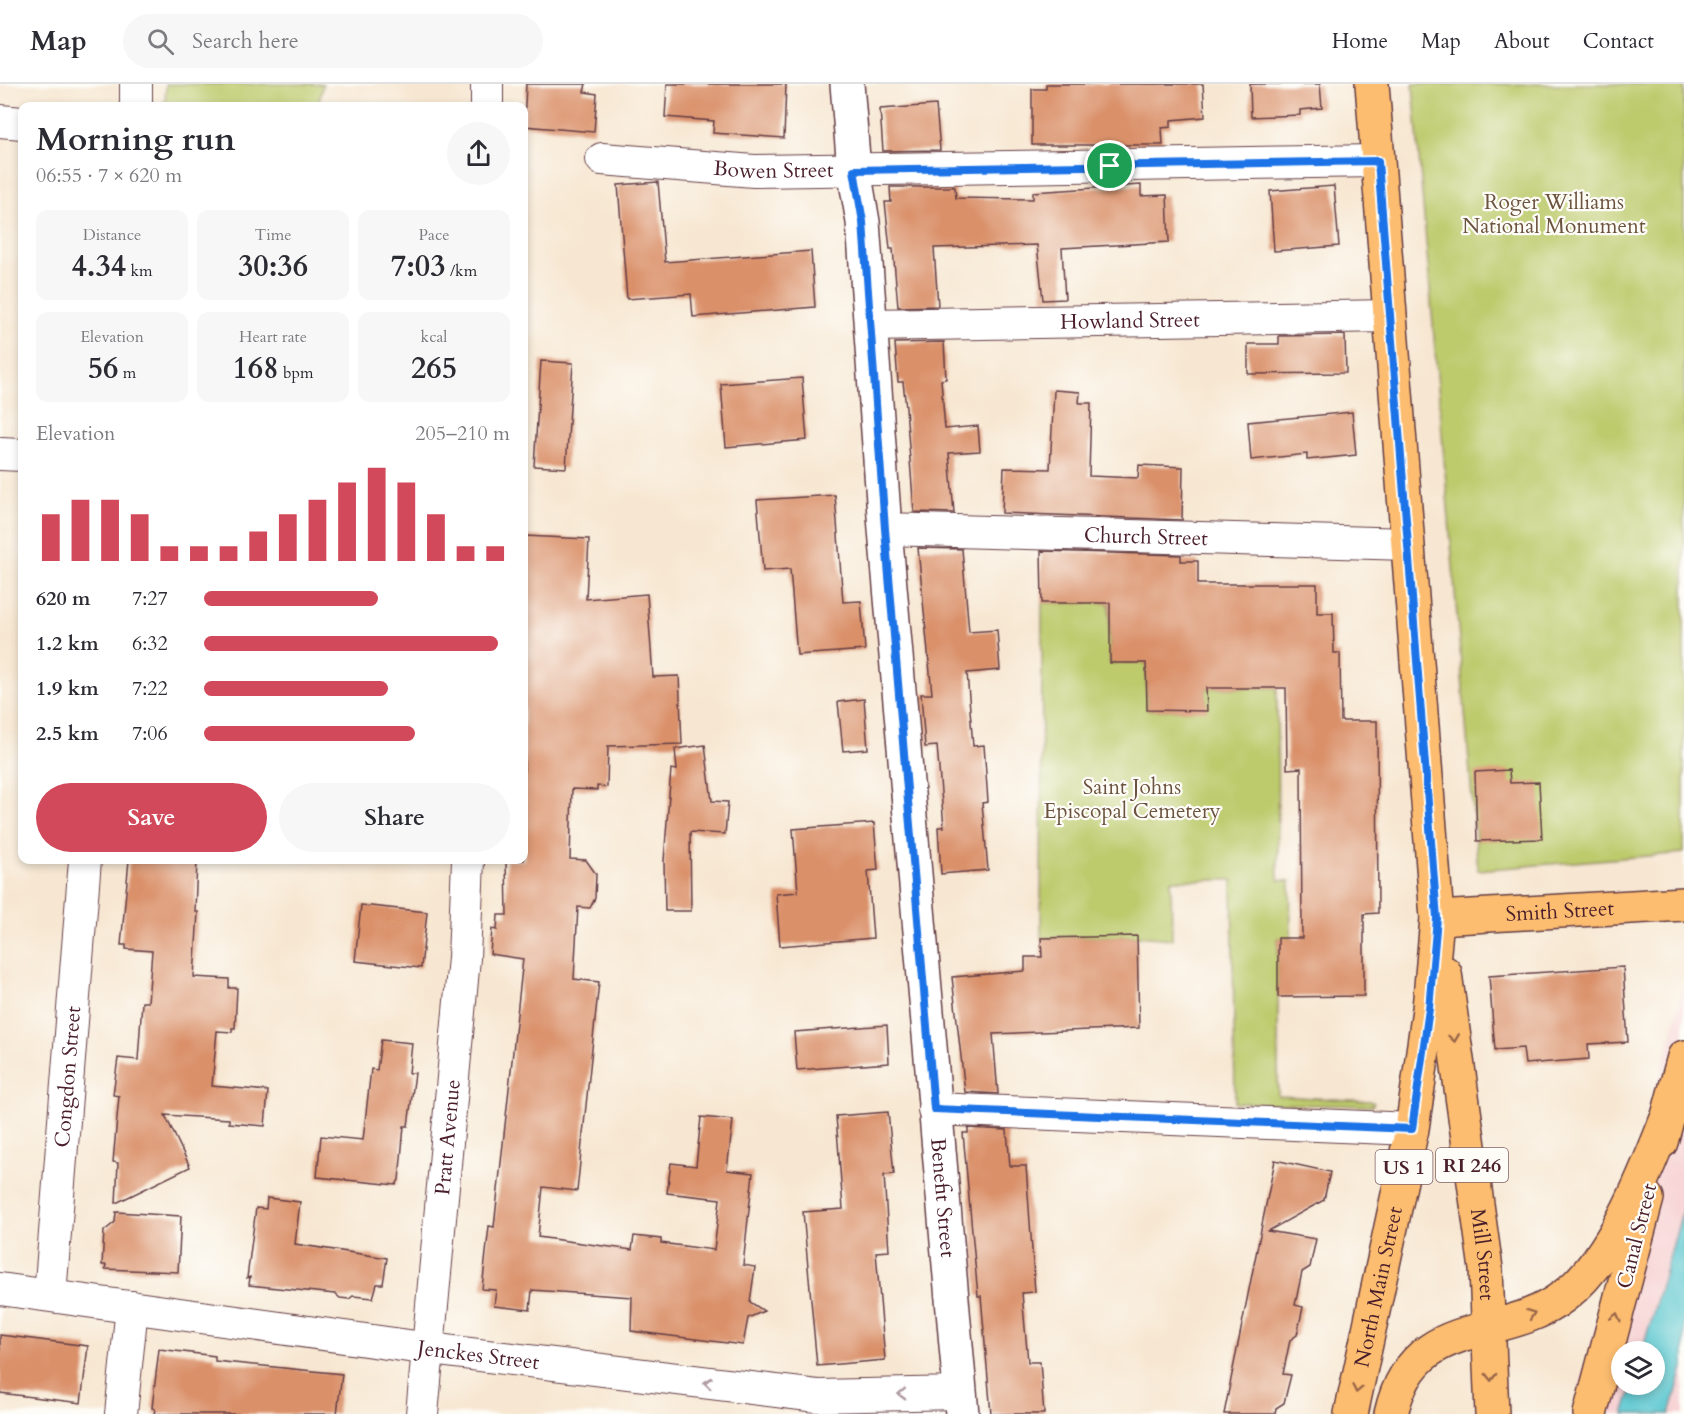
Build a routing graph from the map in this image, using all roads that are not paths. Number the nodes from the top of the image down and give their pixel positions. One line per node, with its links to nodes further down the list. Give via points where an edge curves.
1 (136, 84): 5 (street)
2 (487, 84): 6 (street)
3 (847, 84): 11 (street, Benefit Street)
4 (1372, 84): 10 (main road, North Main Street)
5 (136, 102)
6 (488, 102)
7 (0, 121): 8 (street)
8 (18, 123)
9 (602, 159): 11 (street, Bowen Street, via 754,171)
10 (1378, 161): 11 (street, Bowen Street); 12 (main road, North Main Street)
11 (854, 170): 13 (street, Benefit Street, via 863,222)
12 (1390, 316): 13 (street, Howland Street); 17 (main road, North Main Street)
13 (870, 325): 16 (street, Benefit Street)
14 (0, 454): 15 (street)
15 (18, 455)
16 (885, 529): 17 (street, Church Street); 23 (street, Benefit Street)
17 (1408, 543): 21 (main road, North Main Street)
18 (85, 864): 27 (street, Congdon Street)
19 (468, 864): 30 (street, Pratt Avenue, via 464,957)
20 (1684, 904): 21 (main road, Smith Street)
21 (1437, 918): 25 (main road, North Main Street / US 1); 29 (main road, Mill Street / RI 246, one-way to 29, via 1486,1269)
22 (1684, 1057): 24 (main road, Canal Street)
23 (934, 1109): 25 (street); 31 (street, Benefit Street)
24 (1666, 1121): 29 (main road, North Main Street, one-way to 24, via 1547,1307 1580,1280 1630,1205); 37 (main road, Canal Street, one-way to 24)
25 (1412, 1129): 34 (main road, North Main Street / US 1, one-way to 34)
26 (0, 1289): 27 (street, Jenckes Street)
27 (50, 1295): 28 (street, Jenckes Street)
28 (132, 1307): 30 (street, Jenckes Street); 32 (street)
29 (1490, 1326): 35 (main road, North Main Street, via 1450,1339 1424,1353 1404,1379); 36 (main road, Mill Street / RI 246, one-way to 36)
30 (430, 1349): 31 (street, Jenckes Street, one-way to 30, via 817,1396); 33 (street, Pratt Avenue)
31 (961, 1403)
32 (121, 1414)
33 (422, 1414)
34 (1351, 1414)
35 (1391, 1414)
36 (1492, 1414)
37 (1590, 1414)

